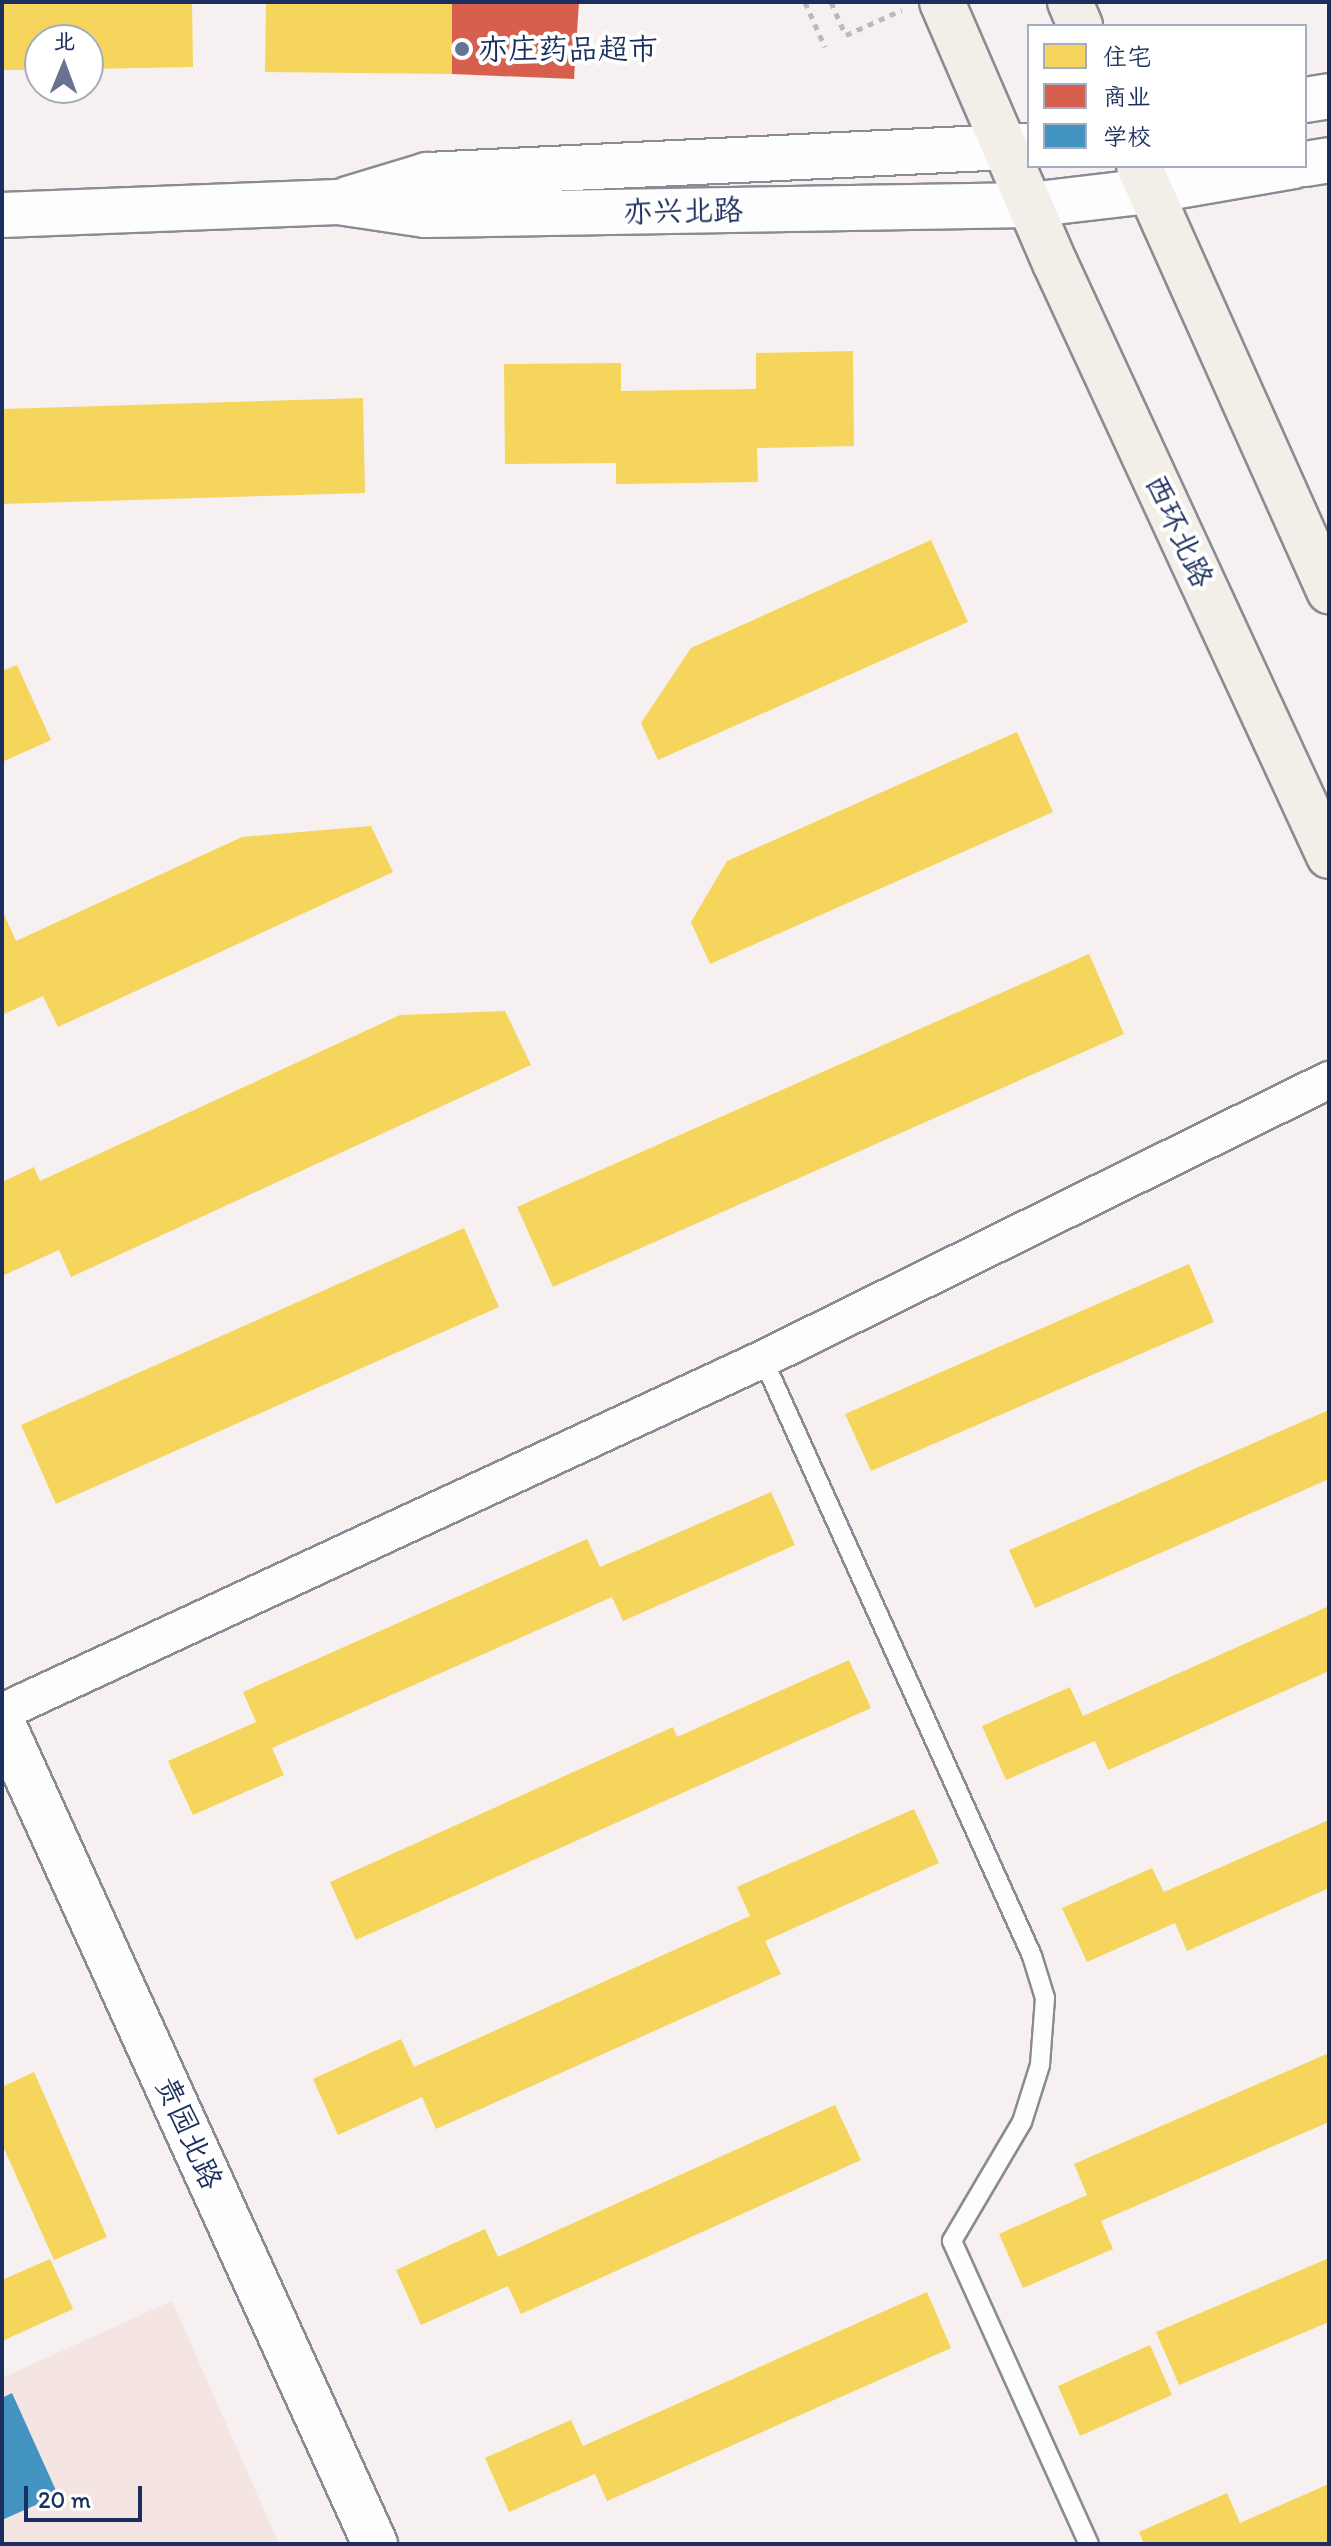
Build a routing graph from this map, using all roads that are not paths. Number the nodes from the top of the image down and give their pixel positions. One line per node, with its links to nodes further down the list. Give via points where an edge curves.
1 (1070, 2): 3 (main road)
2 (926, 5): 6 (main road, 西环北路)
3 (1079, 24)
4 (1329, 96): 5 (street)
5 (1307, 100)
6 (1019, 148): 11 (street, 亦兴北路, via 427,175); 12 (main road, 西环北路)
7 (1329, 160): 8 (street)
8 (1307, 164)
9 (1271, 168): 10 (street, 亦兴北路)
10 (1144, 179): 12 (street, 亦兴北路); 14 (main road)
11 (338, 202): 12 (street, 亦兴北路, via 425,215); 13 (street, 亦兴北路)
12 (1029, 205): 15 (main road, 西环北路)
13 (2, 215)
14 (1329, 591)
15 (1329, 856)
16 (1329, 1080): 17 (street)
17 (763, 1359): 18 (street); 21 (lane, via 1032,1956 1045,1998 1040,2065 1022,2122 952,2241)
18 (2, 1712)
19 (2, 1722): 20 (street, 贵园北路)
20 (375, 2544)
21 (1089, 2544)

